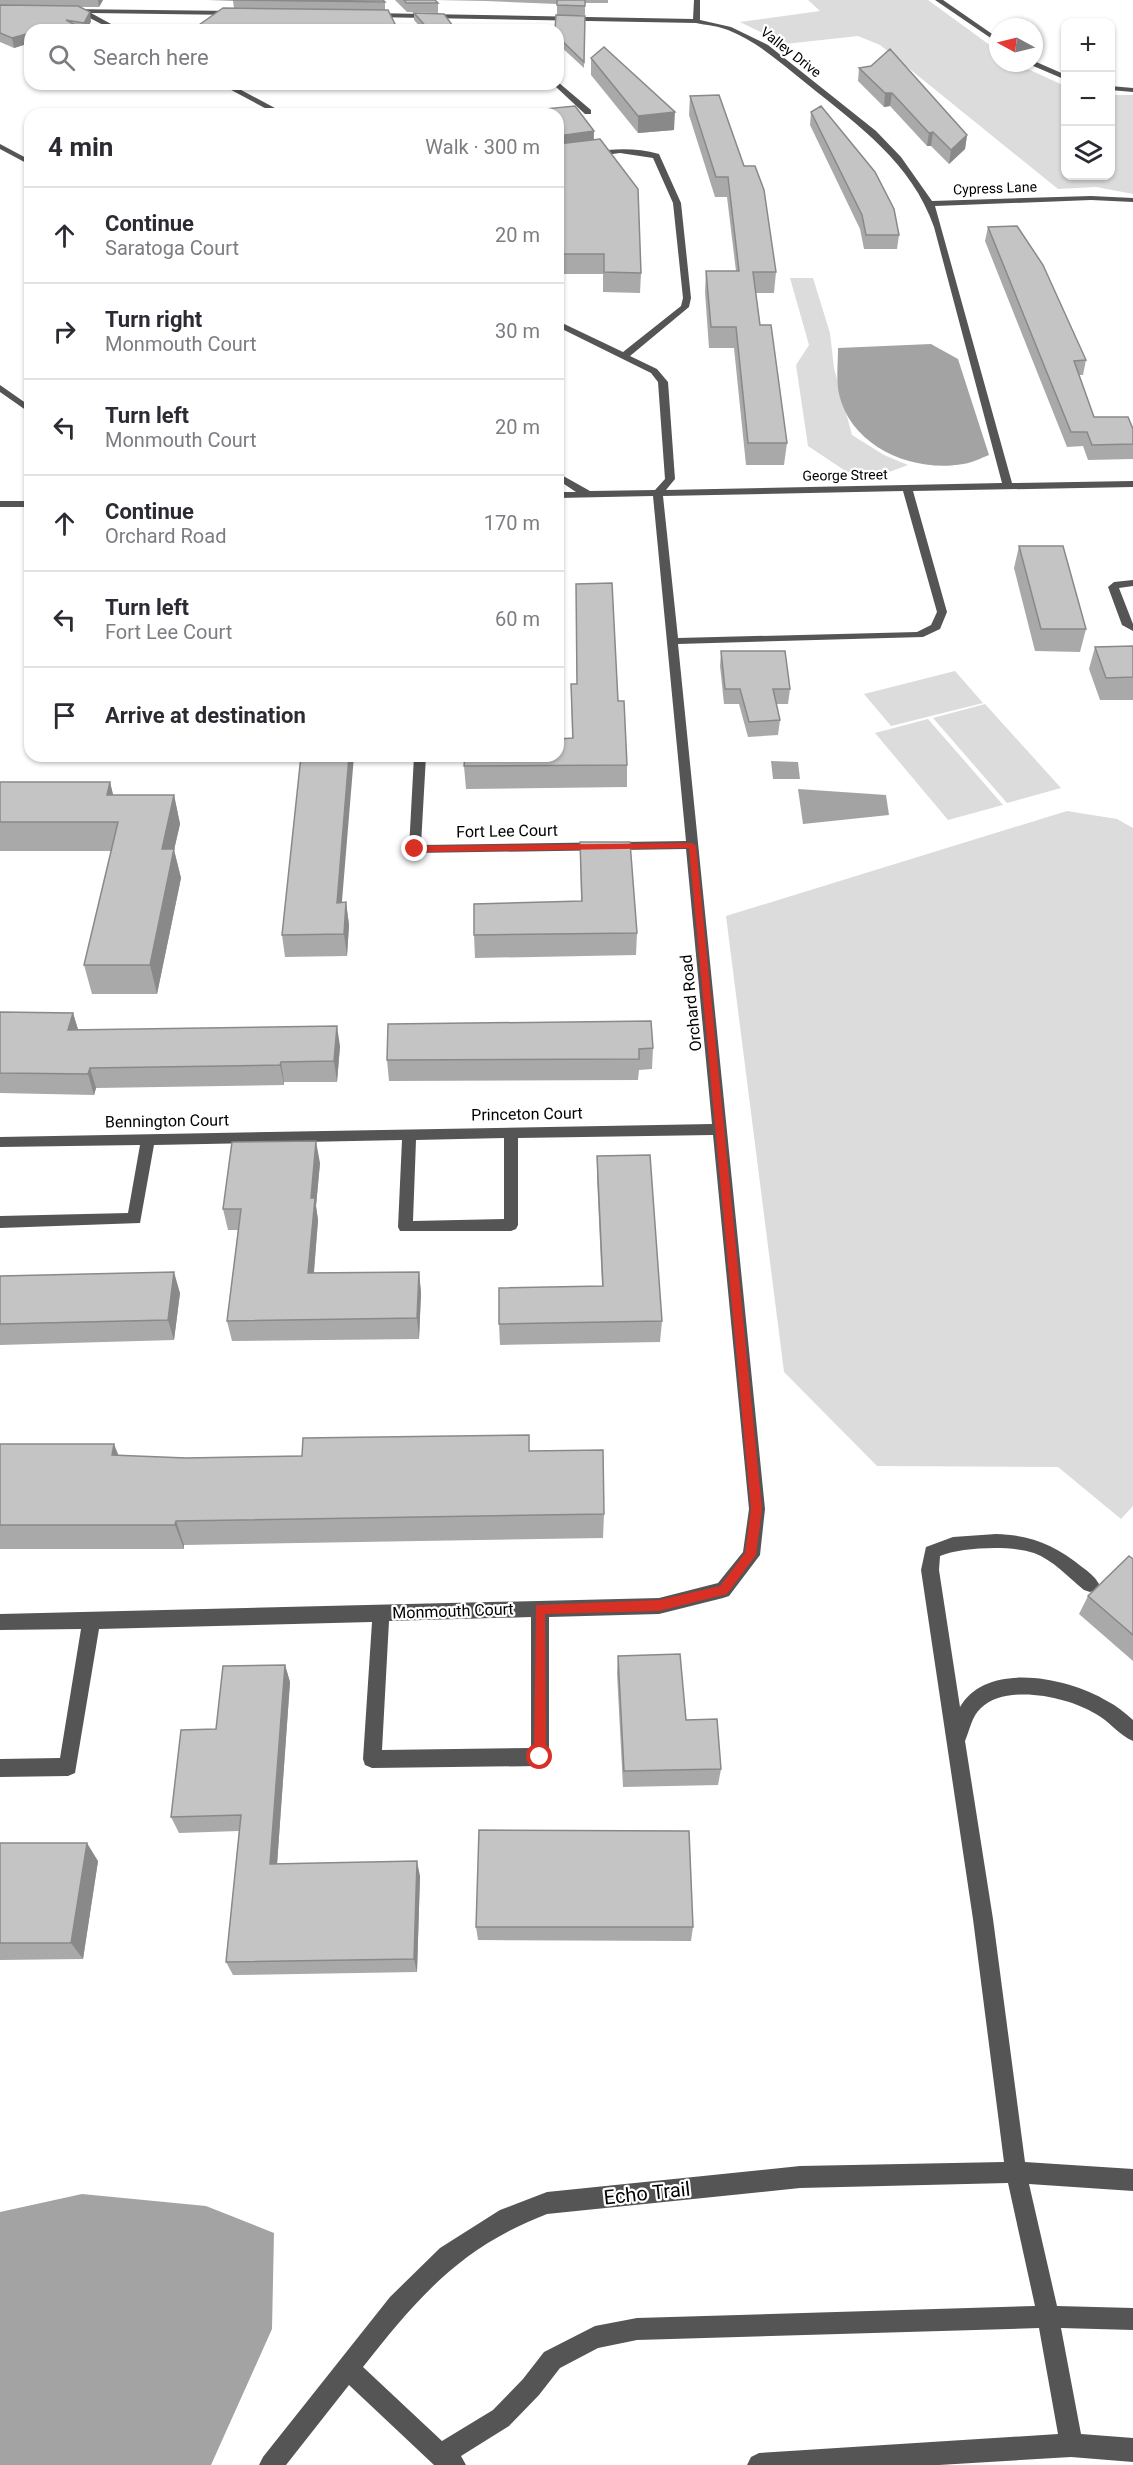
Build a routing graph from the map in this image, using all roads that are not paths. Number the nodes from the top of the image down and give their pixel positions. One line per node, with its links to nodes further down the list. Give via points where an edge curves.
1 (697, 0): 8 (street)
2 (938, 0): 11 (street)
3 (58, 10): 4 (street)
4 (81, 11): 5 (street); 9 (street)
5 (248, 14)
6 (356, 15): 7 (street, Valley Drive)
7 (488, 17): 8 (street, Valley Drive); 10 (street)
8 (696, 21): 24 (street, Valley Drive, via 746,35 789,65 873,133 898,159)
9 (106, 24)
10 (495, 24)
11 (989, 35)
12 (1043, 67): 13 (street)
13 (1061, 76)
14 (1115, 88): 17 (street)
15 (236, 90): 18 (street)
16 (564, 90): 19 (street)
17 (1133, 90)
18 (270, 108)
19 (588, 112)
20 (0, 146): 22 (street)
21 (564, 158): 26 (street, via 644,151 656,156 677,203 685,307)
22 (24, 160)
23 (1133, 200): 24 (street, Cypress Lane)
24 (930, 204): 30 (street, Valley Drive)
25 (564, 327): 26 (street)
26 (624, 356): 33 (street, via 654,371 663,382 670,479)
27 (0, 388): 28 (street)
28 (24, 406)
29 (564, 480): 35 (street)
30 (1007, 484): 31 (street, George Street); 32 (street, George Street)
31 (1133, 484)
32 (906, 487): 33 (street, George Street); 40 (street, via 942,612 936,627 919,635)
33 (658, 493): 35 (street, George Street); 40 (street, Orchard Road)
34 (564, 495): 35 (street, George Street)
35 (589, 495)
36 (0, 504): 37 (street)
37 (24, 504)
38 (1133, 583): 39 (street, via 1113,587 1127,625)
39 (1133, 628)
40 (673, 641): 42 (street, Orchard Road)
41 (420, 762): 42 (street, Fort Lee Court, via 415,849)
42 (692, 846): 43 (street, Orchard Road)
43 (720, 1129): 44 (street, Princeton Court); 50 (street, Orchard Road)
44 (511, 1132): 45 (street, Princeton Court); 45 (street, via 511,1225 405,1227)
45 (409, 1134): 46 (street, Princeton Court)
46 (335, 1136): 47 (street, Bennington Court)
47 (148, 1139): 48 (street, Bennington Court); 49 (street, via 135,1219)
48 (0, 1142)
49 (0, 1222)
50 (757, 1509): 52 (street, Monmouth Court, via 751,1555 723,1590 659,1606)
51 (1090, 1584): 57 (street, via 1032,1545 969,1543 932,1552 930,1570)
52 (540, 1608): 53 (street, Monmouth Court); 53 (street, via 540,1757 372,1759)
53 (381, 1613): 54 (street, Monmouth Court)
54 (91, 1621): 55 (street, Monmouth Court); 58 (street, via 68,1767)
55 (0, 1622)
56 (1133, 1732): 57 (street, via 1098,1704 1059,1689 1020,1686 979,1697 965,1713)
57 (956, 1741): 59 (street)
58 (0, 1768)
59 (1016, 2172): 60 (street, Echo Trail); 61 (street); 63 (street, Echo Trail, via 800,2177 547,2203 508,2218 448,2256 398,2305)
60 (1133, 2180)
61 (1048, 2317): 62 (street); 64 (street); 66 (street, via 637,2329 595,2337 552,2360 501,2418)
62 (1133, 2319)
63 (347, 2367): 66 (street); 67 (street, Echo Trail)
64 (1071, 2445): 65 (street); 68 (street)
65 (1133, 2450)
66 (447, 2460)
67 (271, 2465)
68 (759, 2465)

